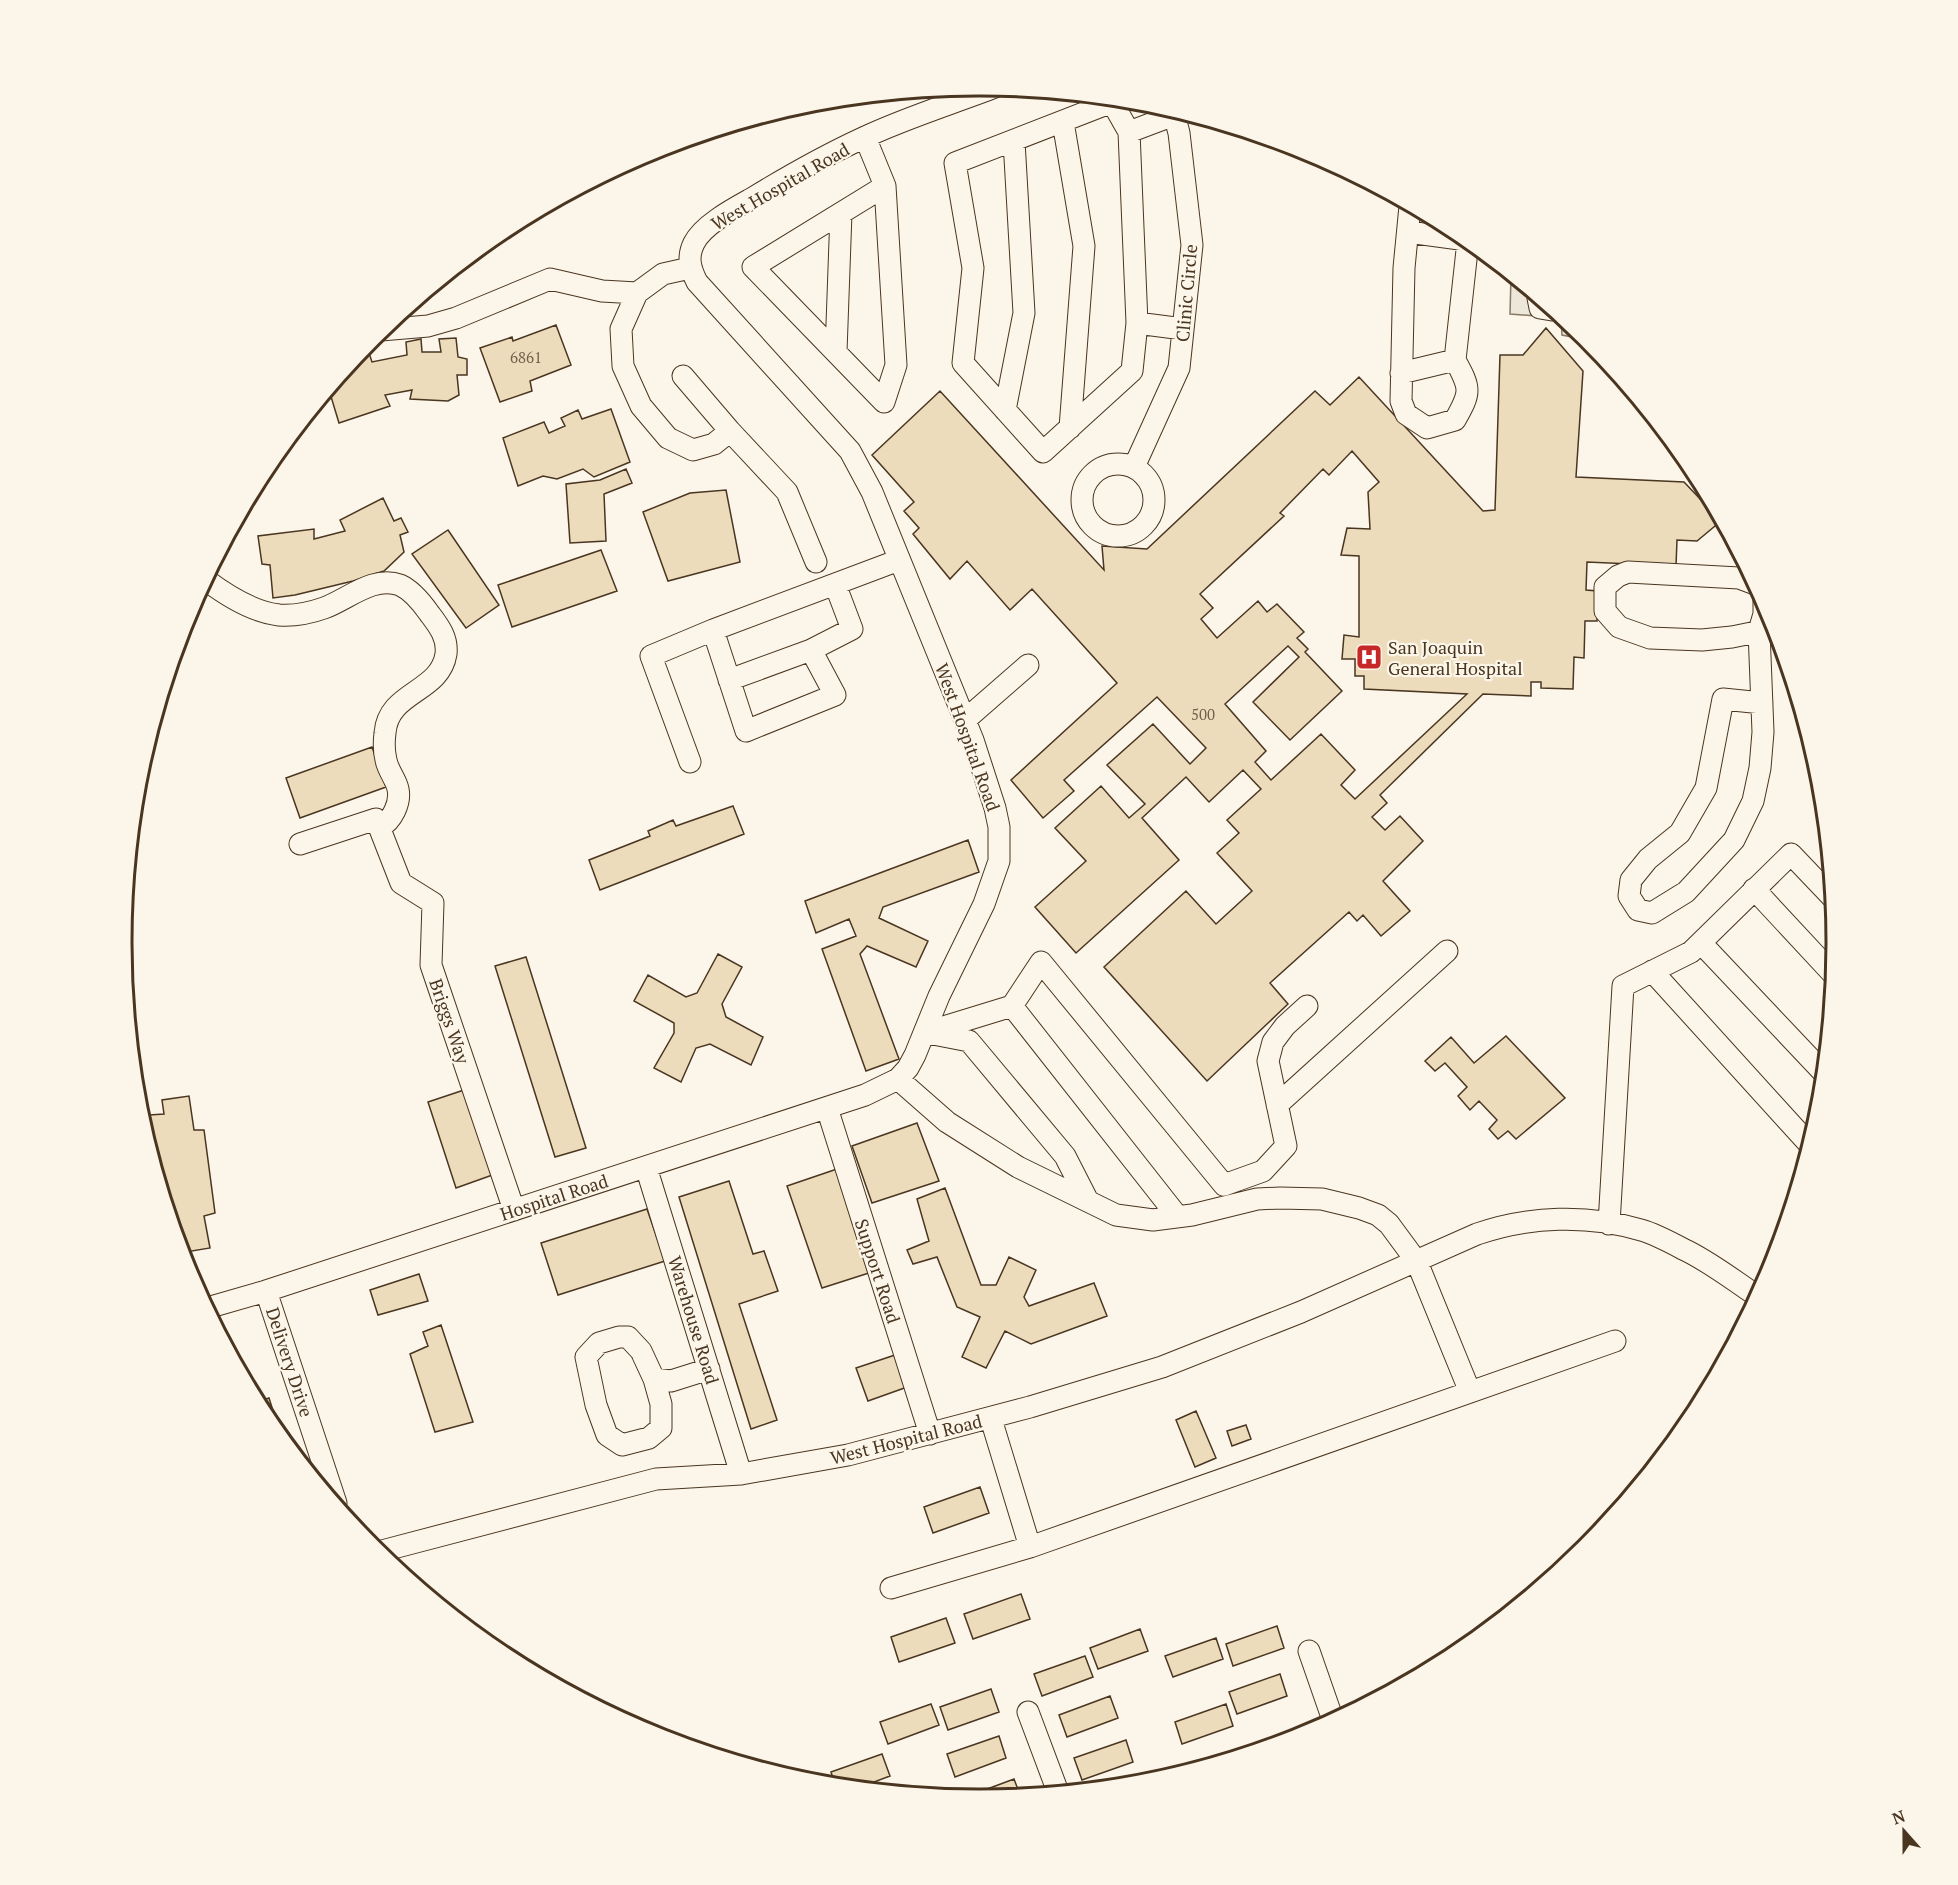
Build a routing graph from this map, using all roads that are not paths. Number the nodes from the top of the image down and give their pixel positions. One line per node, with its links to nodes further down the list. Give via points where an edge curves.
1 (971, 96): 8 (street, West Hospital Road)
2 (1104, 105): 6 (street)
3 (1115, 107): 7 (street)
4 (1165, 117): 7 (street)
5 (1176, 120): 20 (street, Clinic Circle, via 1192,245)
6 (1063, 122): 9 (street); 26 (street, via 1084,246)
7 (1129, 132): 18 (street)
8 (865, 137): 10 (street); 16 (street, West Hospital Road, via 728,212 694,241)
9 (1014, 141): 25 (street, via 1024,313); 25 (street, via 956,163 973,268 963,363)
10 (885, 186): 11 (street); 21 (street, via 896,365 884,402)
11 (841, 213): 21 (street); 21 (street, via 753,267)
12 (1409, 214): 13 (street)
13 (1408, 232): 14 (street); 23 (street)
14 (1446, 237)
15 (1467, 252): 22 (street)
16 (690, 268): 17 (street, via 663,274); 29 (street, West Hospital Road, via 697,282 850,451 872,492)
17 (637, 293): 19 (street, via 602,291 550,279 444,322); 27 (street, via 621,329 622,366 641,406 668,438 693,450 714,444)
18 (1137, 323): 20 (street); 26 (street, via 1132,371)
19 (397, 329)
20 (1183, 329): 28 (street, Clinic Circle, via 1179,368)
21 (836, 352)
22 (1455, 360): 23 (street); 23 (street, via 1466,379 1467,399 1455,420 1426,428 1406,414 1401,401)
23 (1401, 373)
24 (683, 376): 27 (street)
25 (1005, 410): 26 (street, via 1043,452)
26 (1070, 428)
27 (730, 431): 30 (street, via 787,492)
28 (1134, 467)
29 (899, 560): 33 (street); 41 (street, West Hospital Road)
30 (816, 562)
31 (1743, 580): 35 (street, via 1628,572 1605,587 1605,611 1619,627 1650,638 1702,640)
32 (213, 584): 43 (street, via 243,602 279,615 324,608 372,585 385,583 406,588 427,610 444,638 444,663 432,680 393,711 385,729 385,759 399,790 396,809)
33 (835, 584): 34 (street); 37 (street, via 852,629)
34 (713, 630): 39 (street); 42 (street, via 651,656)
35 (1765, 630)
36 (1767, 634): 40 (street)
37 (812, 650): 39 (street); 39 (street, via 835,695 746,731)
38 (1028, 665): 41 (street)
39 (729, 680)
40 (1762, 703): 40 (street, via 1760,768 1753,801 1734,840 1686,892 1652,914 1638,910 1629,896 1631,880 1648,859 1680,833 1706,788 1723,699)
41 (965, 720): 53 (street, West Hospital Road, via 995,808 999,861 984,904)
42 (690, 762)
43 (380, 827): 44 (street, via 376,819); 61 (street, Briggs Way, via 401,883 433,903 431,965)
44 (300, 844)
45 (1754, 889): 46 (street, via 1791,854); 47 (street); 49 (street)
46 (1824, 889)
47 (1701, 943): 50 (street); 54 (street)
48 (1448, 951): 56 (street)
49 (1825, 966)
50 (1652, 971): 58 (street); 63 (street, via 1623,986)
51 (1012, 1006): 53 (street); 56 (street, via 1041,962 1224,1185 1263,1171 1286,1146); 62 (street)
52 (1307, 1006): 56 (street, via 1273,1042 1268,1061)
53 (924, 1033): 55 (street, West Hospital Road, via 908,1068); 60 (street, via 969,1041 1065,1156)
54 (1816, 1065)
55 (898, 1079): 57 (street, Hospital Road); 60 (street, via 956,1128 1018,1167)
56 (1277, 1105)
57 (827, 1108): 59 (street, Hospital Road); 73 (street, Support Road)
58 (1803, 1137)
59 (646, 1167): 61 (street, Hospital Road); 69 (street, Warehouse Road)
60 (1088, 1201): 62 (street, via 1116,1215 1153,1220)
61 (514, 1210): 65 (street, Hospital Road)
62 (1178, 1217): 64 (street, via 1257,1199 1322,1199 1378,1215)
63 (1609, 1224): 64 (street, West Hospital Road, via 1538,1220 1499,1226); 66 (street, West Hospital Road, via 1643,1231 1685,1250)
64 (1417, 1262): 71 (street); 72 (street, West Hospital Road, via 1162,1367)
65 (266, 1291): 67 (street, Hospital Road); 75 (street, Delivery Drive)
66 (1750, 1291)
67 (215, 1306)
68 (1615, 1341): 71 (street)
69 (707, 1362): 70 (street, via 671,1381); 74 (street, Warehouse Road)
70 (654, 1379): 70 (street, via 661,1404 661,1428 649,1438 621,1445 607,1435 586,1357 599,1343 628,1337 641,1351)
71 (1470, 1392): 76 (street)
72 (991, 1419): 73 (street, West Hospital Road); 76 (street)
73 (930, 1434): 74 (street, West Hospital Road, via 848,1455)
74 (741, 1473): 77 (street, West Hospital Road, via 656,1479)
75 (330, 1486)
76 (1030, 1547): 78 (street)
77 (389, 1549)
78 (891, 1587)
79 (1309, 1651): 81 (street)
80 (1028, 1712): 82 (street)
81 (1330, 1712)
82 (1055, 1785)

